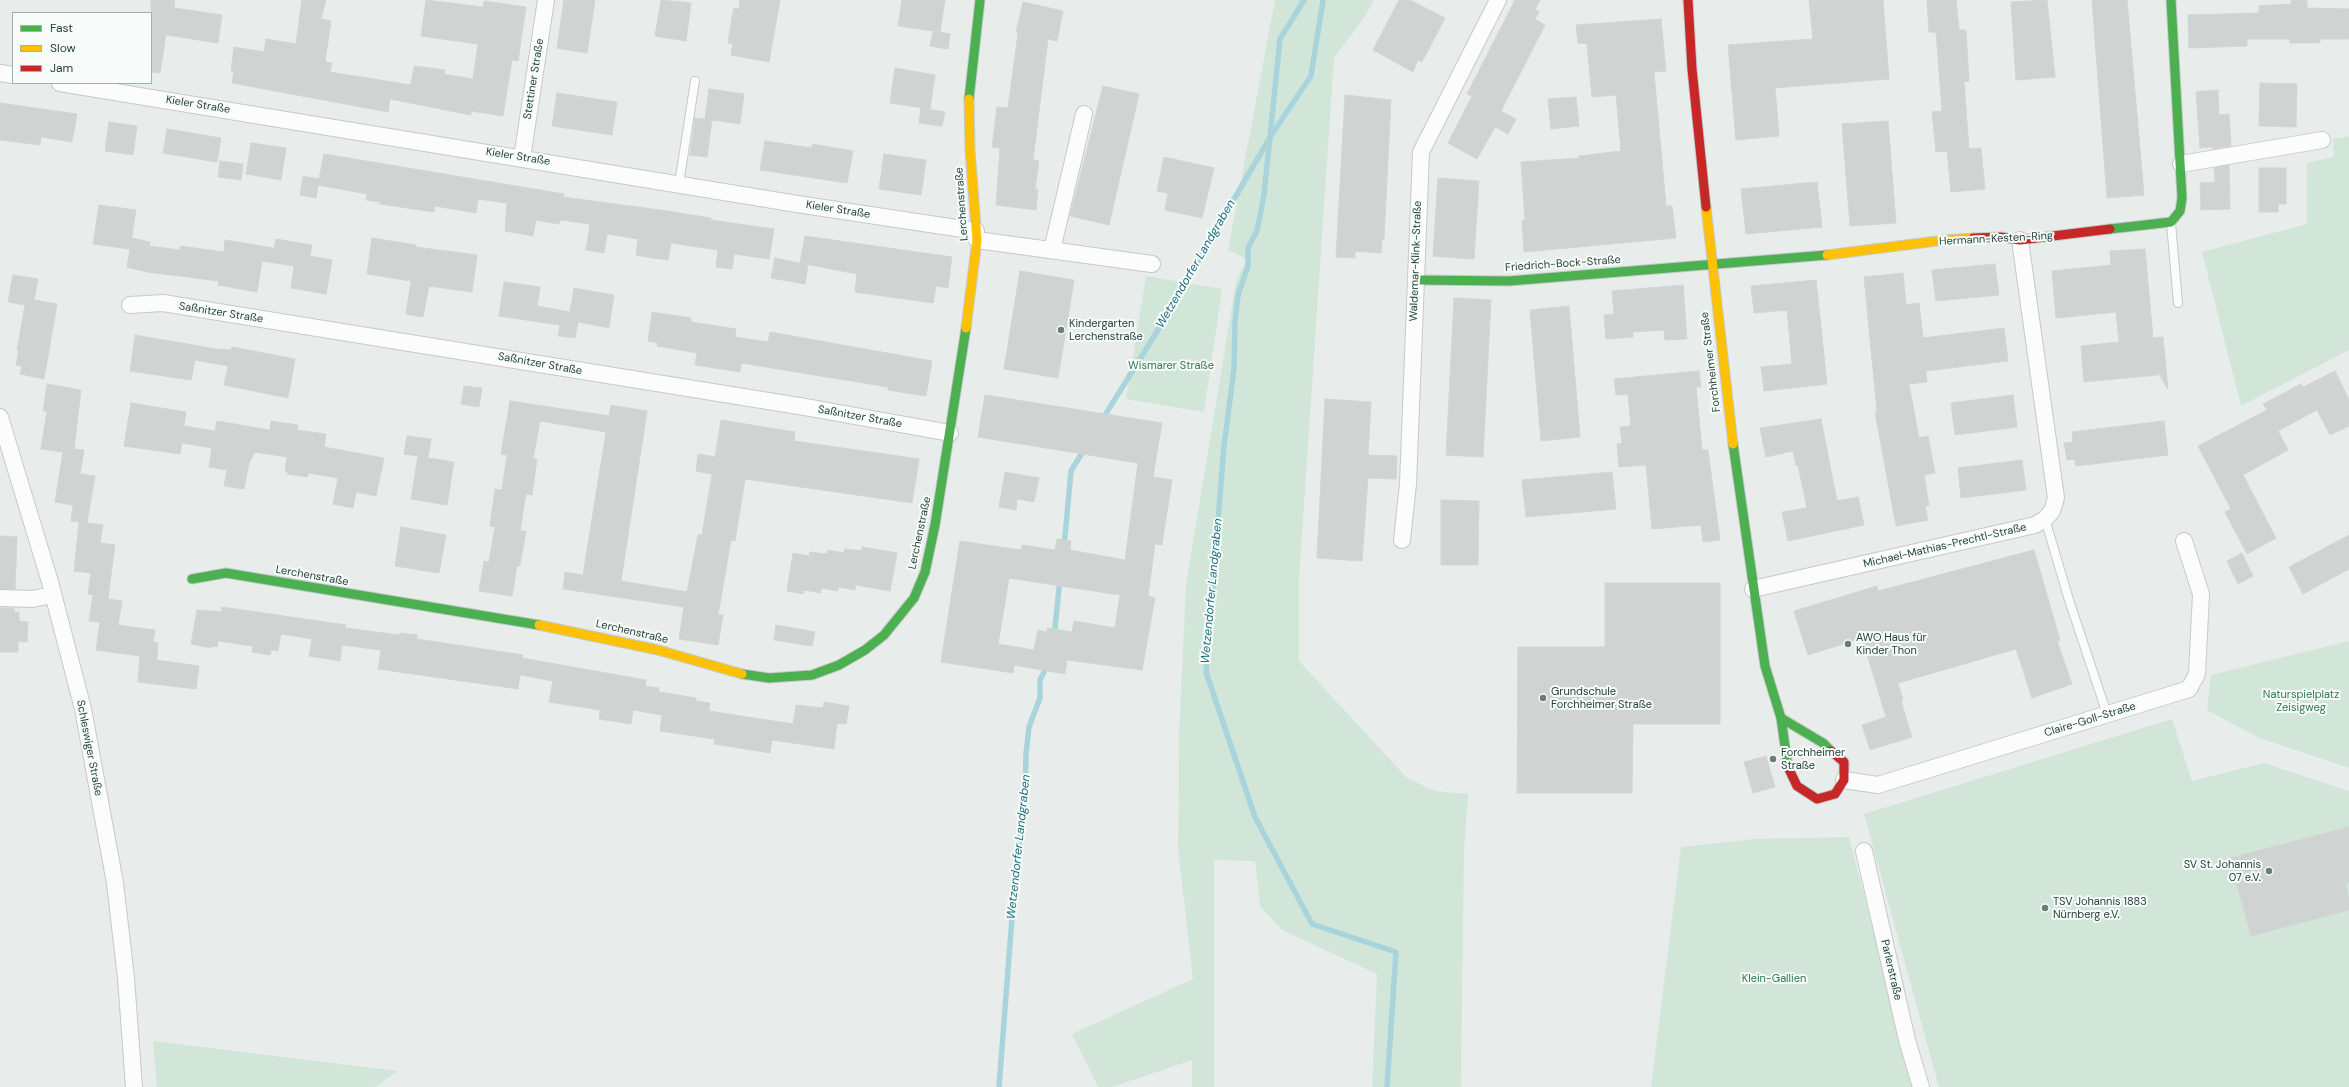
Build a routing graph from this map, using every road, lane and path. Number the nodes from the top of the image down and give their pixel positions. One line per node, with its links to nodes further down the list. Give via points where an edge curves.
1 (546, 0): 12 (street, Stettiner Straße)
2 (980, 0): 16 (street, Lerchenstraße, via 969,91 970,150)
3 (1498, 0): 21 (street, Waldemar-Klink-Straße, via 1421,152)
4 (1688, 0): 19 (street, Forchheimer Straße, via 1692,69)
5 (2171, 0): 13 (street)
6 (0, 73): 7 (street)
7 (12, 75)
8 (695, 81): 14 (lane)
9 (66, 84): 12 (street, Kieler Straße)
10 (1084, 114): 18 (street)
11 (2322, 140): 13 (street)
12 (522, 158): 14 (street, Kieler Straße)
13 (2181, 164): 15 (street, via 2180,211)
14 (680, 184): 16 (street, Kieler Straße)
15 (2171, 222): 17 (street, Hermann-Kesten-Ring); 22 (lane)
16 (977, 235): 18 (street); 25 (street, Lerchenstraße)
17 (2020, 240): 19 (street, Hermann-Kesten-Ring, via 2001,236 1945,240 1855,253); 26 (street, via 2056,498 2052,511)
18 (1052, 250): 20 (street)
19 (1712, 263): 21 (street, Friedrich-Bock-Straße, via 1509,281); 30 (street, Forchheimer Straße)
20 (1152, 264)
21 (1416, 280): 27 (street, Waldemar-Klink-Straße, via 1408,484)
22 (2178, 303)
23 (130, 305): 25 (street, Saßnitzer Straße, via 163,303 805,407)
24 (0, 417): 31 (street, Schleswiger Straße)
25 (950, 433): 29 (street, Lerchenstraße, via 936,525 925,572 914,598 884,635 865,650 839,665 812,675 769,678 744,675 604,637 226,573)
26 (2045, 519): 30 (street, Michael-Mathias-Prechtl-Straße, via 2035,525); 33 (lane)
27 (1402, 540)
28 (2184, 541): 33 (street, Claire-Goll-Straße, via 2201,594 2197,674 2189,689)
29 (192, 579)
30 (1753, 589): 34 (street, Forchheimer Straße, via 1765,666)
31 (53, 595): 32 (street, via 32,599); 37 (street, Schleswiger Straße, via 82,709 115,883 126,978)
32 (0, 598)
33 (2107, 714): 35 (street, Claire-Goll-Straße, via 1878,785)
34 (1780, 718): 35 (street, via 1823,743 1844,762); 35 (street, Forchheimer Straße, via 1786,763 1797,786 1817,799 1835,794)
35 (1844, 780)
36 (1864, 851): 38 (street, Parlerstraße, via 1907,1040)
37 (134, 1087)
38 (1921, 1087)

